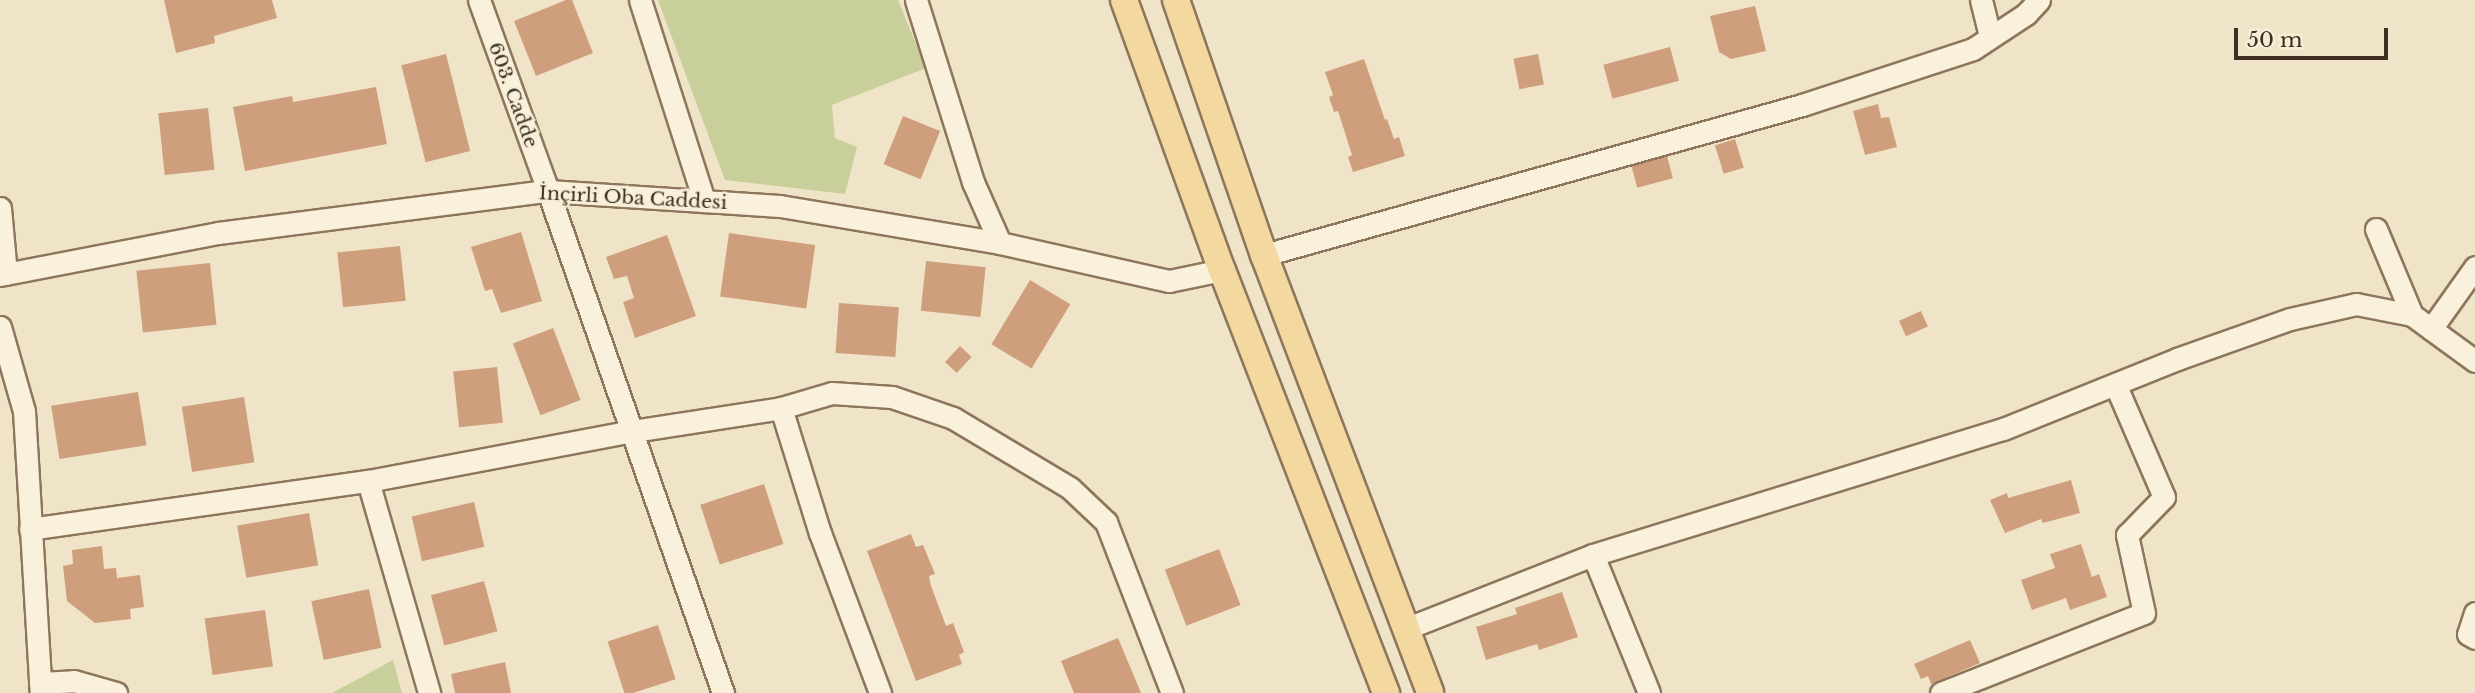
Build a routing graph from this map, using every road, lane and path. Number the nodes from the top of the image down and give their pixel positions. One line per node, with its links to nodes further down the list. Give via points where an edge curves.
1 (478, 0): 9 (street, 603. Cadde)
2 (640, 0): 10 (street)
3 (916, 0): 13 (street, via 973,182)
4 (1124, 0): 16 (main road)
5 (1176, 0): 14 (main road)
6 (1981, 0): 8 (street)
7 (2039, 0): 8 (street)
8 (1990, 37): 14 (street, via 1973,49 1802,105)
9 (548, 191): 10 (street, İnçirli Oba Caddesi); 17 (street, İnçirli Oba Caddesi, via 218,233); 24 (street, 603. Cadde)
10 (704, 201): 13 (street, İnçirli Oba Caddesi, via 780,206)
11 (0, 208): 17 (street)
12 (2376, 229): 18 (street)
13 (1000, 243): 16 (street, İnçirli Oba Caddesi, via 1168,281)
14 (1264, 255): 29 (main road)
15 (2475, 267): 20 (street)
16 (1222, 270): 37 (main road)
17 (3, 274)
18 (2412, 315): 20 (street); 22 (street, via 2356,304 2290,319)
19 (0, 327): 26 (street, via 24,411)
20 (2431, 329): 21 (street)
21 (2475, 362)
22 (2115, 384): 27 (street, via 2003,429); 40 (street, via 2164,497 2127,535 2144,613)
23 (781, 408): 24 (street); 35 (street, via 820,533); 36 (street, via 832,393 892,397 953,418 1070,488 1106,522)
24 (633, 431): 25 (street); 34 (street, 603. Cadde)
25 (368, 481): 26 (street); 33 (street)
26 (30, 529): 31 (street)
27 (1593, 555): 29 (street); 39 (street)
28 (2475, 613): 30 (street, via 2468,634)
29 (1405, 629): 38 (main road)
30 (2475, 638)
31 (41, 688): 32 (street, via 74,681)
32 (116, 693)
33 (429, 693)
34 (723, 693)
35 (880, 693)
36 (1172, 693)
37 (1386, 693)
38 (1430, 693)
39 (1649, 693)
40 (1941, 693)

